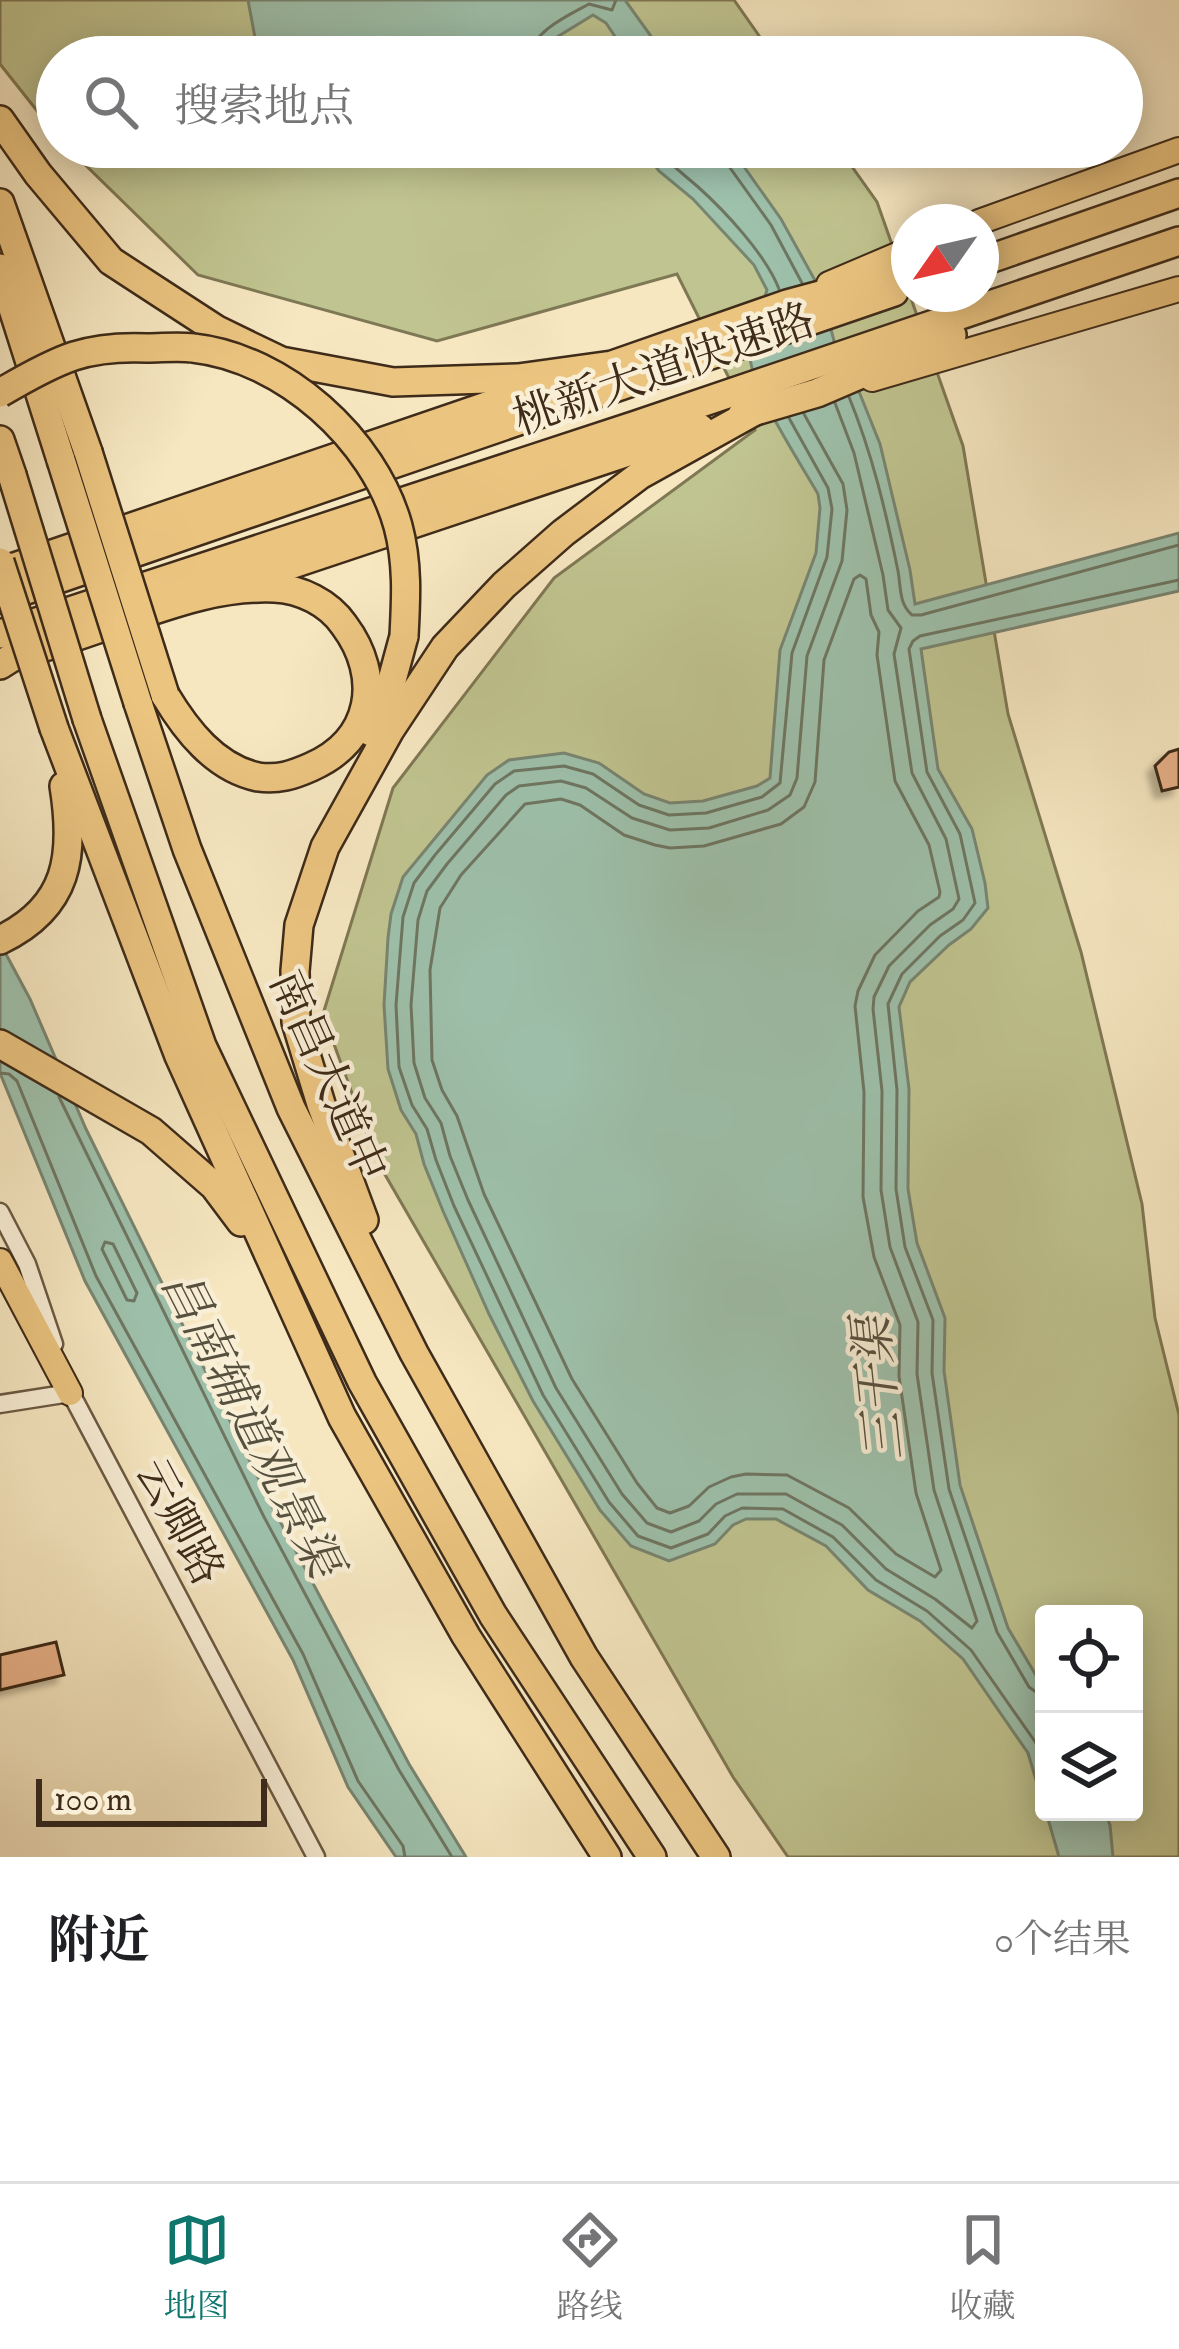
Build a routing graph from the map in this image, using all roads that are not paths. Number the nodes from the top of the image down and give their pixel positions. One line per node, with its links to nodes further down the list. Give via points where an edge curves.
1 (0, 120): 19 (highway, via 111,261 281,361 393,382)
2 (1179, 150): 3 (main road)
3 (1143, 162)
4 (1126, 168): 8 (main road)
5 (1179, 193): 7 (highway)
6 (0, 202): 24 (highway)
7 (1123, 212): 10 (highway); 12 (highway)
8 (999, 214)
9 (1179, 241): 11 (highway, 桃新大道快速路)
10 (999, 246)
11 (1137, 255): 20 (highway); 28 (highway, 桃新大道快速路, via 174,576)
12 (999, 256)
13 (891, 257): 18 (main road)
14 (0, 268): 24 (highway, 南昌大道中)
15 (891, 276): 18 (highway)
16 (1179, 289): 20 (main road)
17 (891, 293): 27 (highway, 桃新大道快速路)
18 (787, 304): 19 (highway)
19 (612, 365): 25 (highway)
20 (817, 393): 22 (highway)
21 (0, 394): 31 (highway, bridge, via 76,355 195,348 255,365 308,396 375,473 398,524 404,636)
22 (755, 411): 26 (highway); 31 (highway, via 640,475 504,584 445,647)
23 (0, 440): 42 (highway, bridge, via 202,1046 362,1382 493,1615)
24 (74, 456): 29 (highway, 南昌大道中, bridge)
25 (7, 567): 30 (highway, bridge)
26 (203, 594): 28 (highway); 29 (highway, via 278,588 333,609 368,674 366,708 352,738 287,778 258,777 206,749)
27 (0, 599)
28 (3, 655)
29 (152, 699): 36 (highway, 南昌大道中, via 187,849 291,1108)
30 (54, 728): 32 (highway, via 68,860 43,912); 39 (highway, via 179,1056)
31 (325, 847): 36 (highway, via 299,925 296,1022)
32 (0, 940)
33 (0, 1044): 39 (highway, via 151,1131 214,1186 255,1240)
34 (0, 1212): 37 (street, 云卿路, via 27,1264)
35 (0, 1261): 37 (main road)
36 (414, 1353): 43 (highway, 南昌大道中, via 584,1657)
37 (70, 1394): 38 (street); 40 (street, 云卿路)
38 (0, 1404)
39 (342, 1417): 41 (highway, via 466,1636)
40 (316, 1857)
41 (607, 1857)
42 (652, 1857)
43 (716, 1857)

